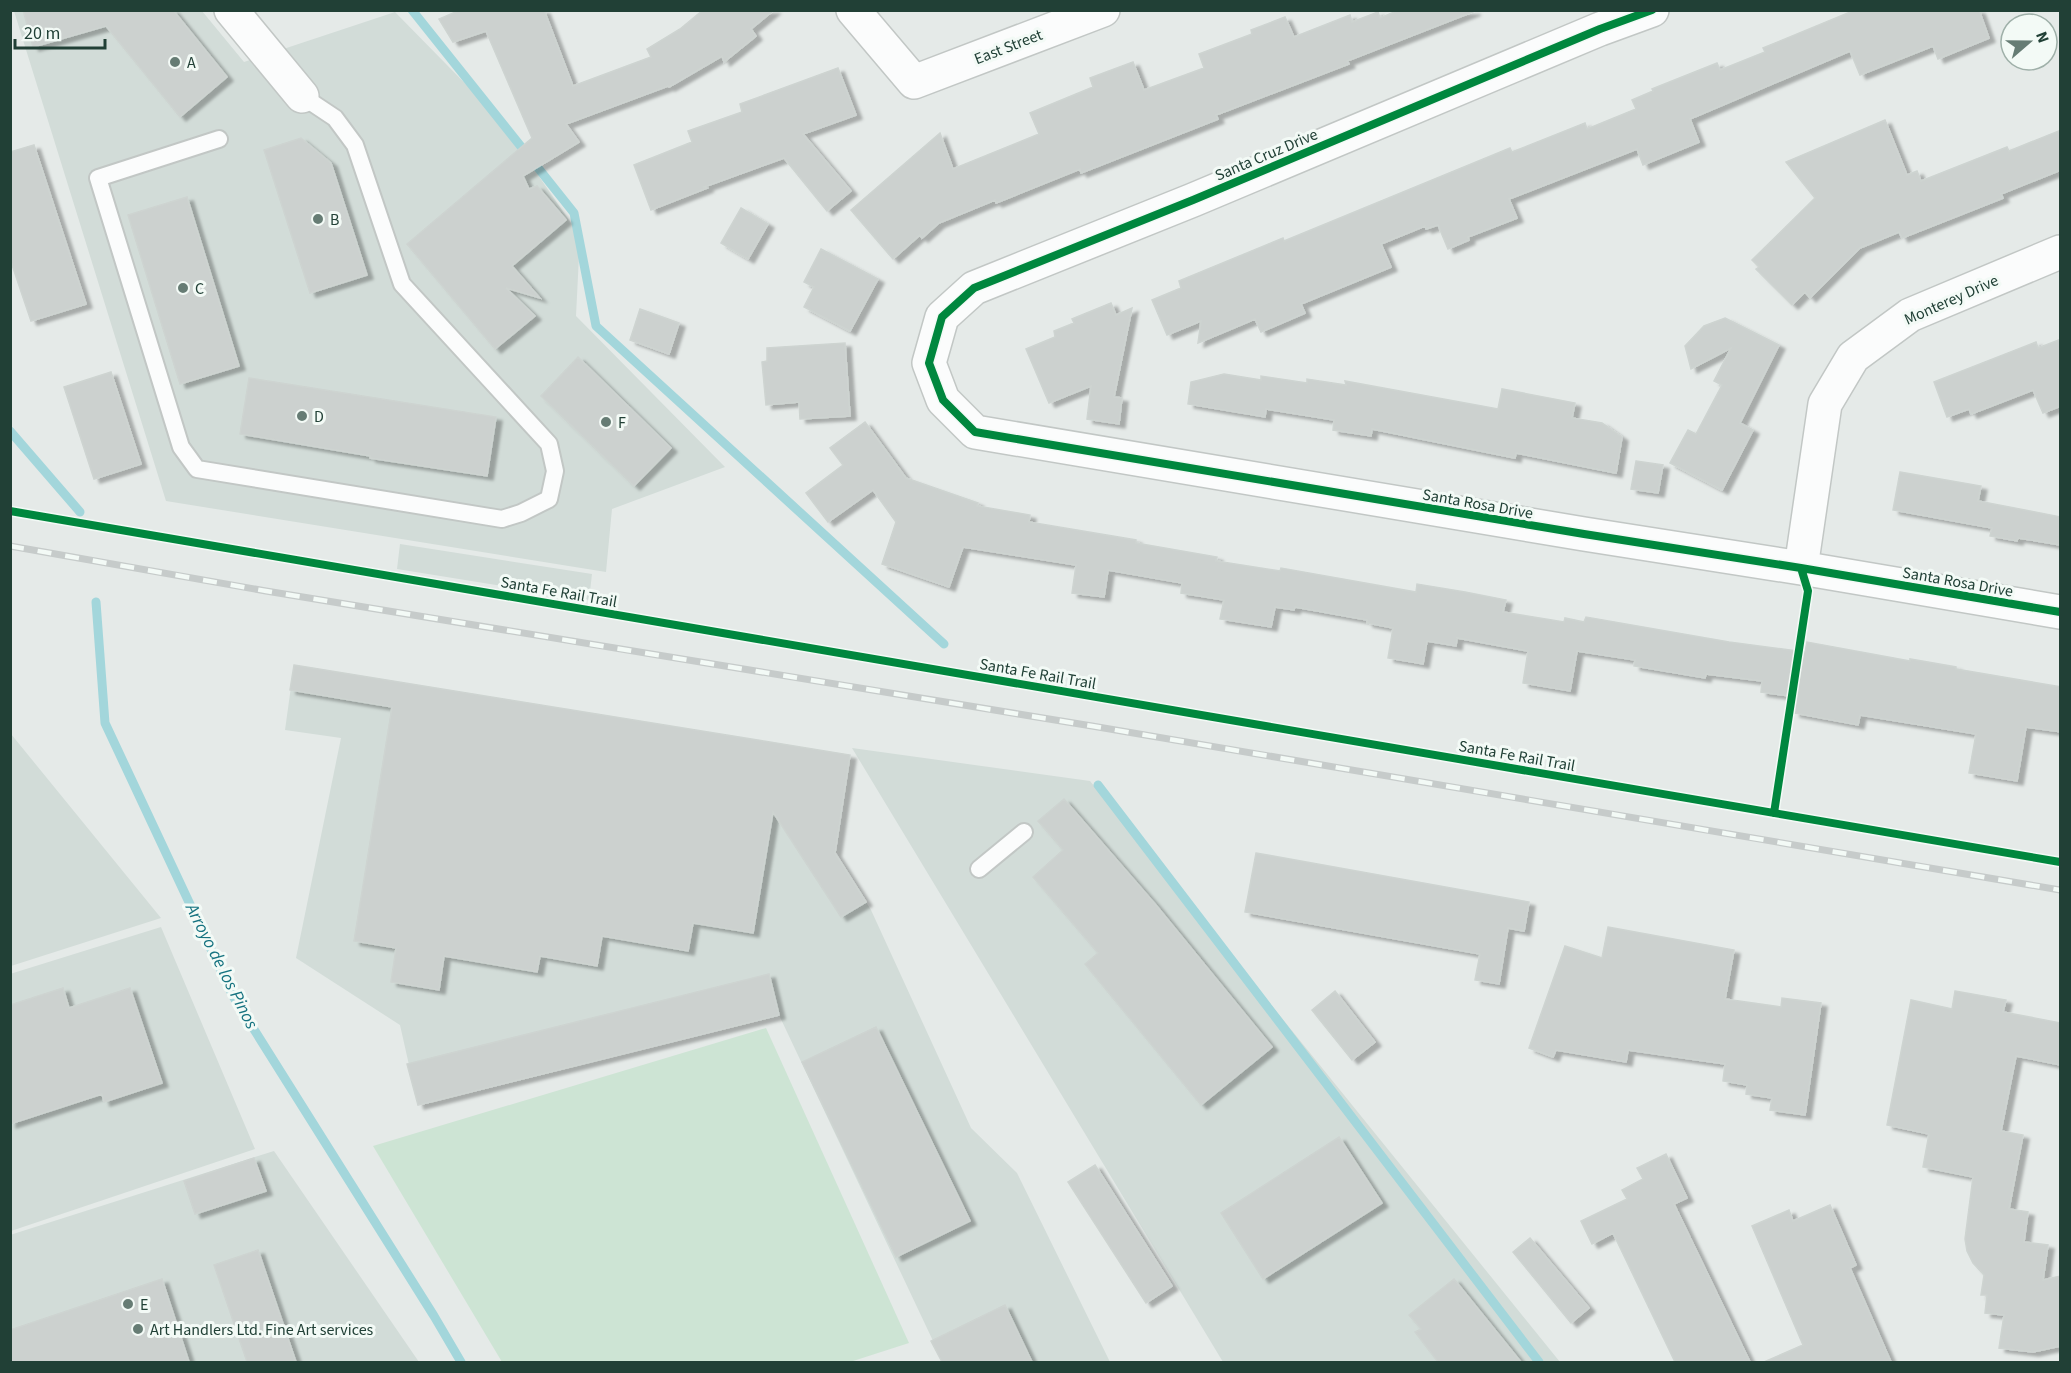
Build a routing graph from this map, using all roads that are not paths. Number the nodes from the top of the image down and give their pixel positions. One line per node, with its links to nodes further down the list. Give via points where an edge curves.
1 (231, 10): 6 (street)
2 (853, 10): 3 (street, East Street, via 914,82)
3 (1103, 10)
4 (1652, 10): 5 (street, Santa Cruz Drive)
5 (1597, 20): 9 (street, Santa Cruz Drive, via 1204,195 974,288 942,317)
6 (302, 96): 7 (lane, via 335,118 355,145 402,284 549,444 555,471 549,499 502,519 197,469 181,447 98,178)
7 (219, 139)
8 (2061, 252): 10 (street, Monterey Drive, via 1910,315 1852,357 1825,404)
9 (929, 363): 10 (street, Santa Rosa Drive, via 943,400 975,432)
10 (1801, 568): 11 (street, Santa Rosa Drive)
11 (2061, 612)
12 (1024, 832): 13 (lane)
13 (979, 870)

